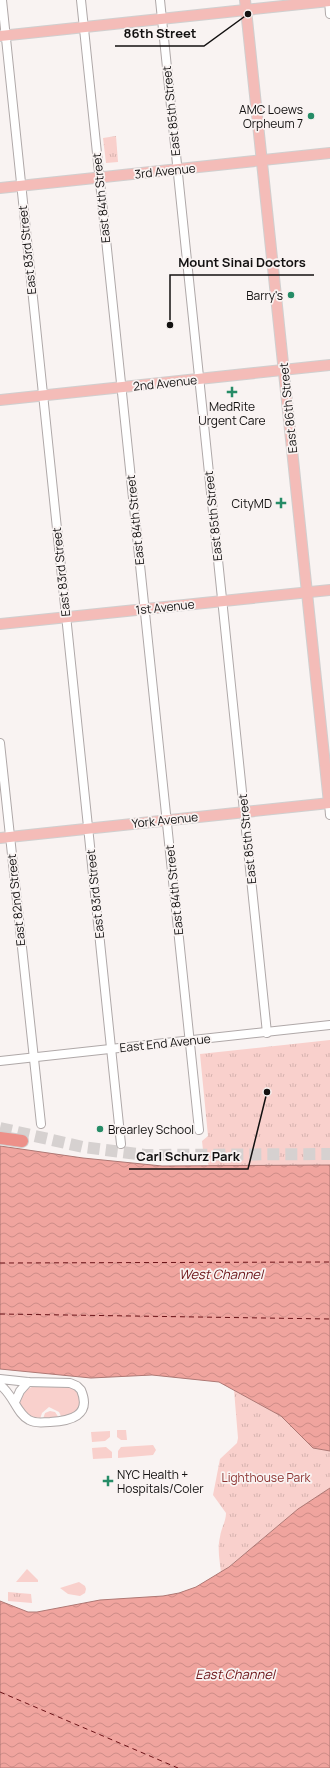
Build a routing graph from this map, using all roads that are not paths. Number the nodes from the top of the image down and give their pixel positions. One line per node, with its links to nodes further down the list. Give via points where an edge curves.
1 (2, 0): 9 (street, East 83rd Street)
2 (81, 0): 8 (street, East 84th Street)
3 (160, 0): 7 (street, East 85th Street)
4 (329, 1): 5 (main road); 6 (street)
5 (246, 5): 7 (main road); 11 (main road, East 86th Street)
6 (330, 14)
7 (162, 19): 8 (main road); 12 (street, East 85th Street)
8 (84, 27): 9 (main road); 13 (street, East 84th Street)
9 (3, 35): 14 (street, East 83rd Street)
10 (330, 153): 11 (main road, 3rd Avenue)
11 (262, 160): 12 (main road, 3rd Avenue); 17 (main road, East 86th Street)
12 (177, 170): 13 (main road, 3rd Avenue); 18 (street, East 85th Street)
13 (99, 178): 14 (main road, 3rd Avenue); 19 (street, East 84th Street)
14 (21, 186): 15 (main road, 3rd Avenue); 20 (street, East 83rd Street)
15 (0, 188)
16 (330, 366): 17 (main road, 2nd Avenue)
17 (284, 370): 18 (main road, 2nd Avenue); 23 (main road, East 86th Street)
18 (199, 379): 19 (main road, 2nd Avenue); 24 (street, East 85th Street)
19 (121, 387): 20 (main road, 2nd Avenue); 25 (street, East 84th Street)
20 (42, 396): 21 (main road, 2nd Avenue); 26 (street, East 83rd Street)
21 (0, 400)
22 (330, 590): 23 (main road, 1st Avenue)
23 (307, 592): 24 (main road, 1st Avenue); 29 (main road, East 86th Street)
24 (222, 601): 25 (main road, 1st Avenue); 30 (street, East 85th Street)
25 (144, 610): 26 (main road, 1st Avenue); 32 (street, East 84th Street)
26 (66, 618): 27 (main road, 1st Avenue); 33 (street, East 83rd Street)
27 (0, 624)
28 (0, 743): 34 (street, East 82nd Street)
29 (329, 803): 30 (main road, York Avenue); 31 (street, East 86th Street)
30 (244, 812): 32 (main road, York Avenue); 36 (street, East 85th Street)
31 (330, 815)
32 (166, 820): 33 (main road, York Avenue); 37 (street, East 84th Street)
33 (88, 828): 34 (main road, York Avenue); 38 (street, East 83rd Street)
34 (5, 837): 39 (street, East 82nd Street)
35 (330, 1025): 36 (street, East End Avenue)
36 (267, 1033): 37 (street, East End Avenue)
37 (190, 1040): 38 (street, East End Avenue); 42 (street, East 84th Street)
38 (111, 1049): 39 (street, East End Avenue); 45 (street, East 83rd Street)
39 (33, 1057): 40 (street, East End Avenue); 41 (street, East 82nd Street)
40 (0, 1060)
41 (40, 1124)
42 (199, 1130)
43 (0, 1138): 44 (highway)
44 (22, 1141)
45 (121, 1144)
46 (0, 1379): 47 (street)
47 (28, 1382): 49 (street); 49 (street, via 73,1384 82,1392 83,1407 79,1414 70,1420 39,1423 25,1418)
48 (0, 1385): 49 (street, via 9,1392)
49 (15, 1402)

